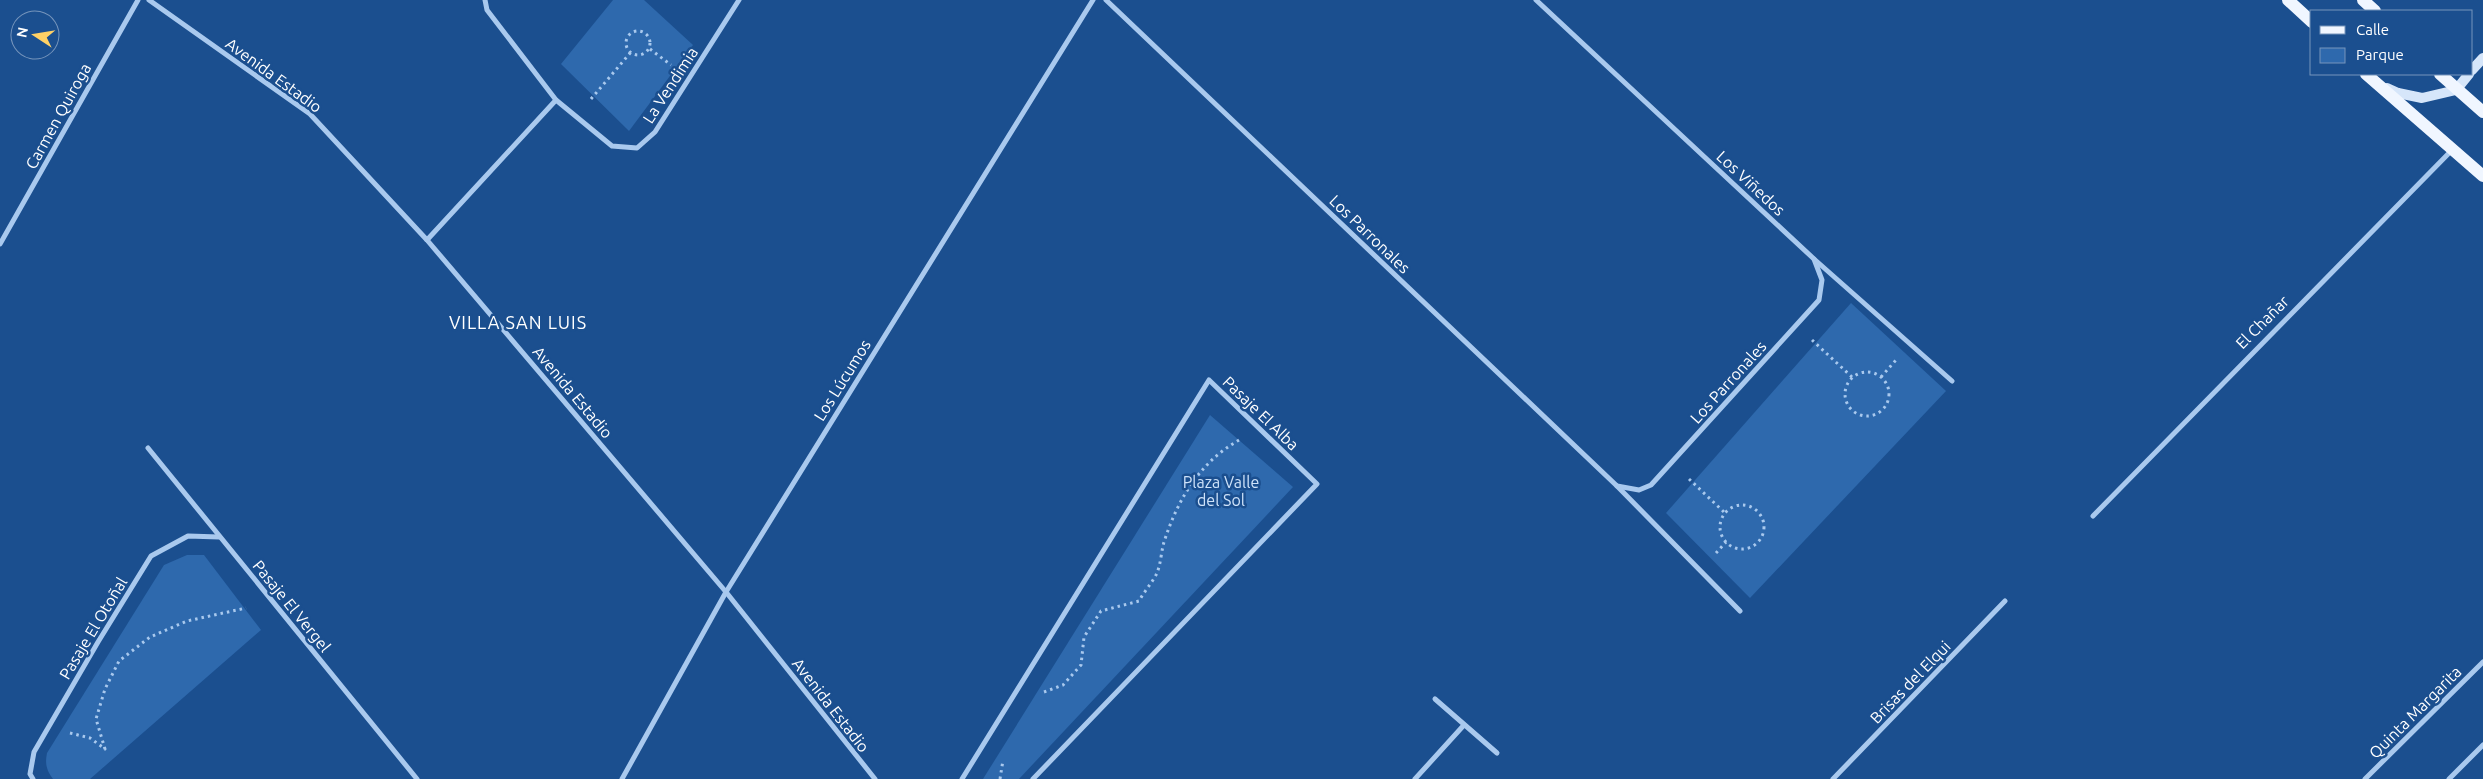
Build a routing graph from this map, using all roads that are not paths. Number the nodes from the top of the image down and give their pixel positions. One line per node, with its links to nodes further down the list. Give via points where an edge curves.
1 (138, 0): 23 (street, Carmen Quiroga)
2 (149, 0): 22 (street, Avenida Estadio, via 310,114)
3 (485, 0): 18 (street, La Vendimia, via 487,10)
4 (739, 0): 18 (street, La Vendimia, via 655,132 637,148 612,146)
5 (1092, 0): 30 (street, Los Lúcumos)
6 (1106, 0): 27 (street, Los Parronales)
7 (1536, 0): 24 (street, Los Viñedos)
8 (2288, 0): 11 (main road)
9 (2364, 0): 10 (main road)
10 (2374, 10)
11 (2310, 20)
12 (2483, 58): 13 (street)
13 (2473, 69)
14 (2441, 75): 17 (main road)
15 (2467, 75): 17 (street)
16 (2370, 77): 17 (street, via 2398,94 2422,98); 20 (main road)
17 (2456, 90): 19 (main road)
18 (556, 100): 22 (street)
19 (2483, 112)
20 (2454, 149): 21 (main road); 28 (street, El Chañar)
21 (2483, 176)
22 (427, 240): 30 (street, Avenida Estadio)
23 (0, 244)
24 (1814, 259): 25 (street, Los Viñedos); 27 (street, Los Parronales, via 1822,280 1820,300 1651,485 1639,490)
25 (1952, 380)
26 (148, 448): 29 (street, Pasaje El Vergel)
27 (1617, 486): 32 (street, Los Parronales)
28 (2093, 516)
29 (219, 537): 38 (street, Pasaje El Otoñal, via 188,536 151,556 34,752 30,774); 39 (street, Pasaje El Vergel)
30 (726, 592): 40 (street, Los Lúcumos); 41 (street, Avenida Estadio)
31 (2005, 601): 45 (street, Brisas del Elqui)
32 (1740, 610)
33 (2483, 662): 46 (street, Quinta Margarita)
34 (1435, 699): 35 (street)
35 (1464, 725): 37 (street); 44 (street)
36 (2483, 745): 47 (street)
37 (1497, 753)
38 (33, 779)
39 (417, 779)
40 (622, 779)
41 (874, 779)
42 (962, 779): 43 (street, Pasaje El Alba, via 1209,380 1317,484)
43 (1033, 779)
44 (1415, 779)
45 (1833, 779)
46 (2365, 779)
47 (2449, 779)

